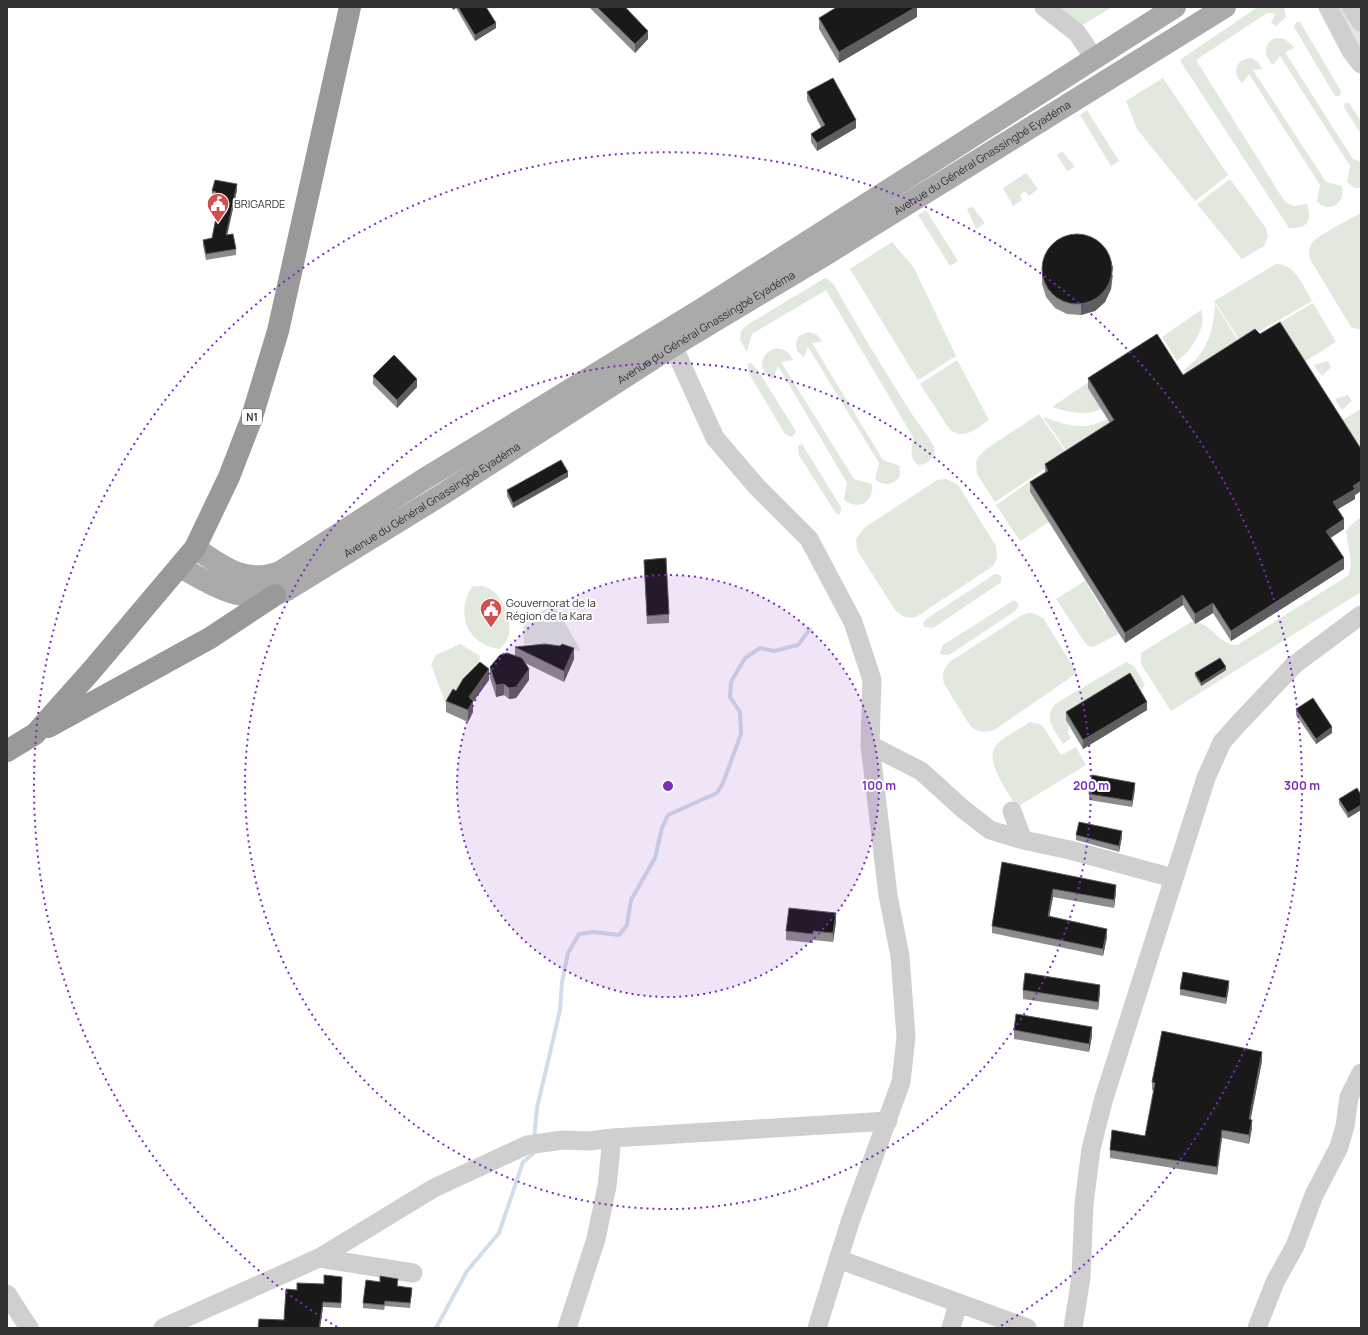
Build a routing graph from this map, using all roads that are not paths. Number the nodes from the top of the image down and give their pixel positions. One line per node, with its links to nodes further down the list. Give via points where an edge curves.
1 (350, 7): 15 (highway, N1, via 278,331 267,370 229,477)
2 (1044, 7): 10 (street, via 1076,33)
3 (1175, 7): 8 (main road, Avenue du Général Gnassingbé Eyadéma)
4 (1225, 7): 9 (main road, Avenue du Général Gnassingbé Eyadéma)
5 (1328, 7): 11 (street, via 1351,51)
6 (1351, 7): 7 (street)
7 (1361, 22)
8 (1151, 23): 9 (main road); 10 (main road, Avenue du Général Gnassingbé Eyadéma)
9 (1164, 46): 12 (main road, Avenue du Général Gnassingbé Eyadéma)
10 (1094, 58): 13 (main road, Avenue du Général Gnassingbé Eyadéma, via 702,309)
11 (1361, 64)
12 (673, 346): 14 (main road, Avenue du Général Gnassingbé Eyadéma); 20 (street, via 716,438 757,487 809,539 853,622 872,680)
13 (433, 473): 14 (main road); 15 (main road, Avenue du Général Gnassingbé Eyadéma, via 280,572 267,577 252,577 230,571)
14 (443, 494): 17 (main road, Avenue du Général Gnassingbé Eyadéma)
15 (194, 548): 16 (highway, N1)
16 (180, 567): 17 (main road, Avenue du Général Gnassingbé Eyadéma, via 224,592 252,597); 19 (highway, N1)
17 (275, 595): 19 (highway, via 210,638)
18 (1361, 615): 24 (street, via 1294,665 1222,742 1206,778 1187,843)
19 (35, 734): 21 (highway, N1)
20 (870, 745): 23 (street, via 921,771 990,830); 26 (street, via 888,895 900,956 906,1037 901,1082)
21 (7, 751)
22 (1012, 811): 23 (street)
23 (1023, 840): 24 (street)
24 (1173, 878): 39 (street, via 1104,1098 1091,1149 1084,1204 1081,1277)
25 (1361, 1073): 40 (street, via 1349,1097 1339,1147 1314,1195 1295,1246 1275,1282)
26 (888, 1121): 27 (street); 29 (street)
27 (612, 1138): 28 (street, via 534,1144 434,1188); 35 (street, via 607,1186 596,1239)
28 (319, 1258): 30 (street); 34 (street)
29 (838, 1259): 32 (street); 36 (street)
30 (413, 1273)
31 (7, 1294): 33 (street)
32 (958, 1304): 37 (street); 38 (street)
33 (30, 1328)
34 (163, 1328)
35 (567, 1328)
36 (818, 1328)
37 (951, 1328)
38 (1027, 1328)
39 (1073, 1328)
40 (1257, 1328)

